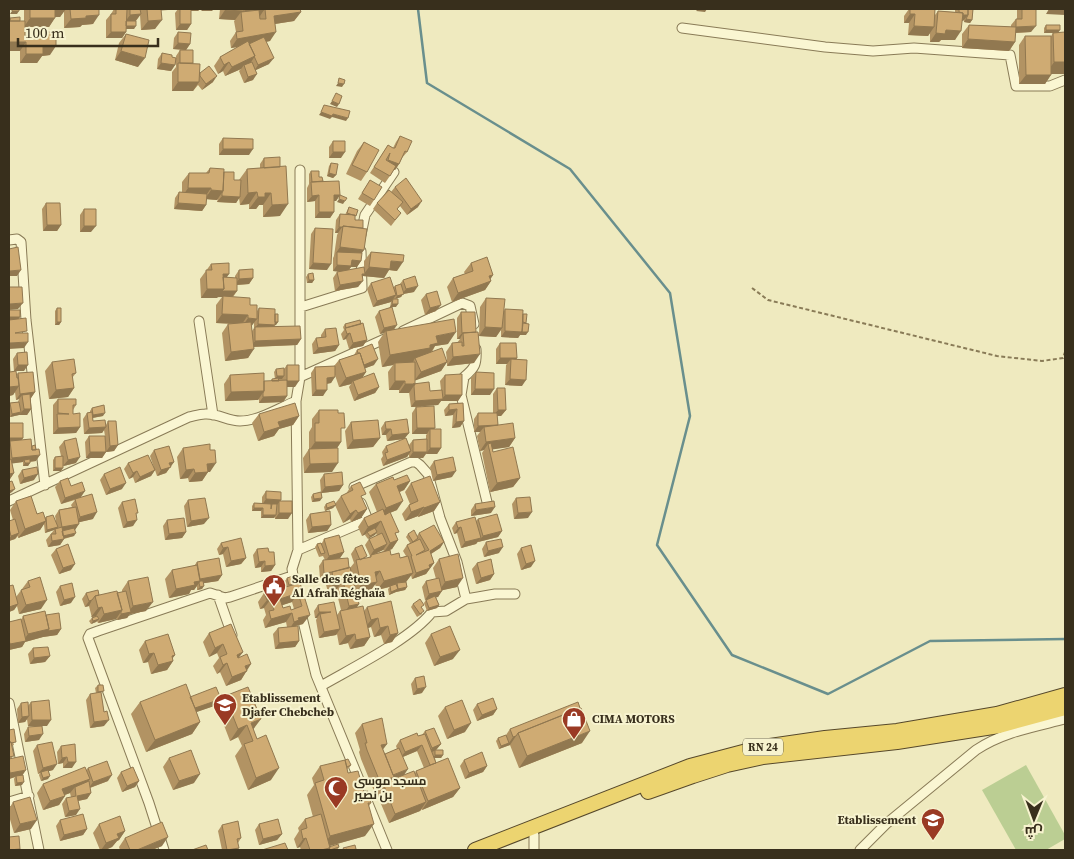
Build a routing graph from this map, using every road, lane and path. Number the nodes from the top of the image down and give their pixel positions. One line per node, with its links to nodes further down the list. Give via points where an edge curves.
1 (682, 28): 2 (street, via 873,51 914,48 1010,55 1016,86 1050,86)
2 (1065, 80)
3 (300, 170): 7 (street)
4 (394, 172): 7 (street, via 366,215 361,231 362,288)
5 (9, 240): 13 (street, via 21,242 26,320)
6 (752, 288): 9 (path, via 768,300 997,356 1042,361 1063,358)
7 (301, 307): 10 (street)
8 (199, 322): 12 (street)
9 (1065, 352)
10 (300, 377): 11 (street); 15 (street, via 462,303 470,306 477,362 464,377 462,402)
11 (296, 401): 12 (street, via 243,421 230,421); 16 (street)
12 (214, 414): 13 (street, via 190,417)
13 (45, 485): 14 (street)
14 (9, 501)
15 (487, 502)
16 (298, 550): 17 (street); 20 (street, via 368,520 354,487 416,462 428,474)
17 (292, 576): 19 (street, via 230,597); 22 (street)
18 (514, 594): 20 (street)
19 (218, 595): 21 (street); 32 (street, via 210,593 98,631 88,638)
20 (466, 599): 22 (street, via 446,611 432,612 424,622 391,645)
21 (234, 640)
22 (321, 686): 33 (street)
23 (1065, 695): 34 (highway, RN 24, via 997,714 791,742 725,756 690,766)
24 (9, 702): 28 (street)
25 (1065, 708): 27 (highway, RN 24)
26 (1065, 719): 27 (street, RN 24)
27 (1001, 731): 30 (highway, RN 24, via 763,757 693,776); 37 (street, via 886,824)
28 (29, 796): 29 (street); 31 (street)
29 (9, 802)
30 (534, 835): 35 (highway, RN 24); 36 (street)
31 (39, 850)
32 (164, 850)
33 (387, 850)
34 (475, 850)
35 (498, 850)
36 (534, 850)
37 (860, 850)

